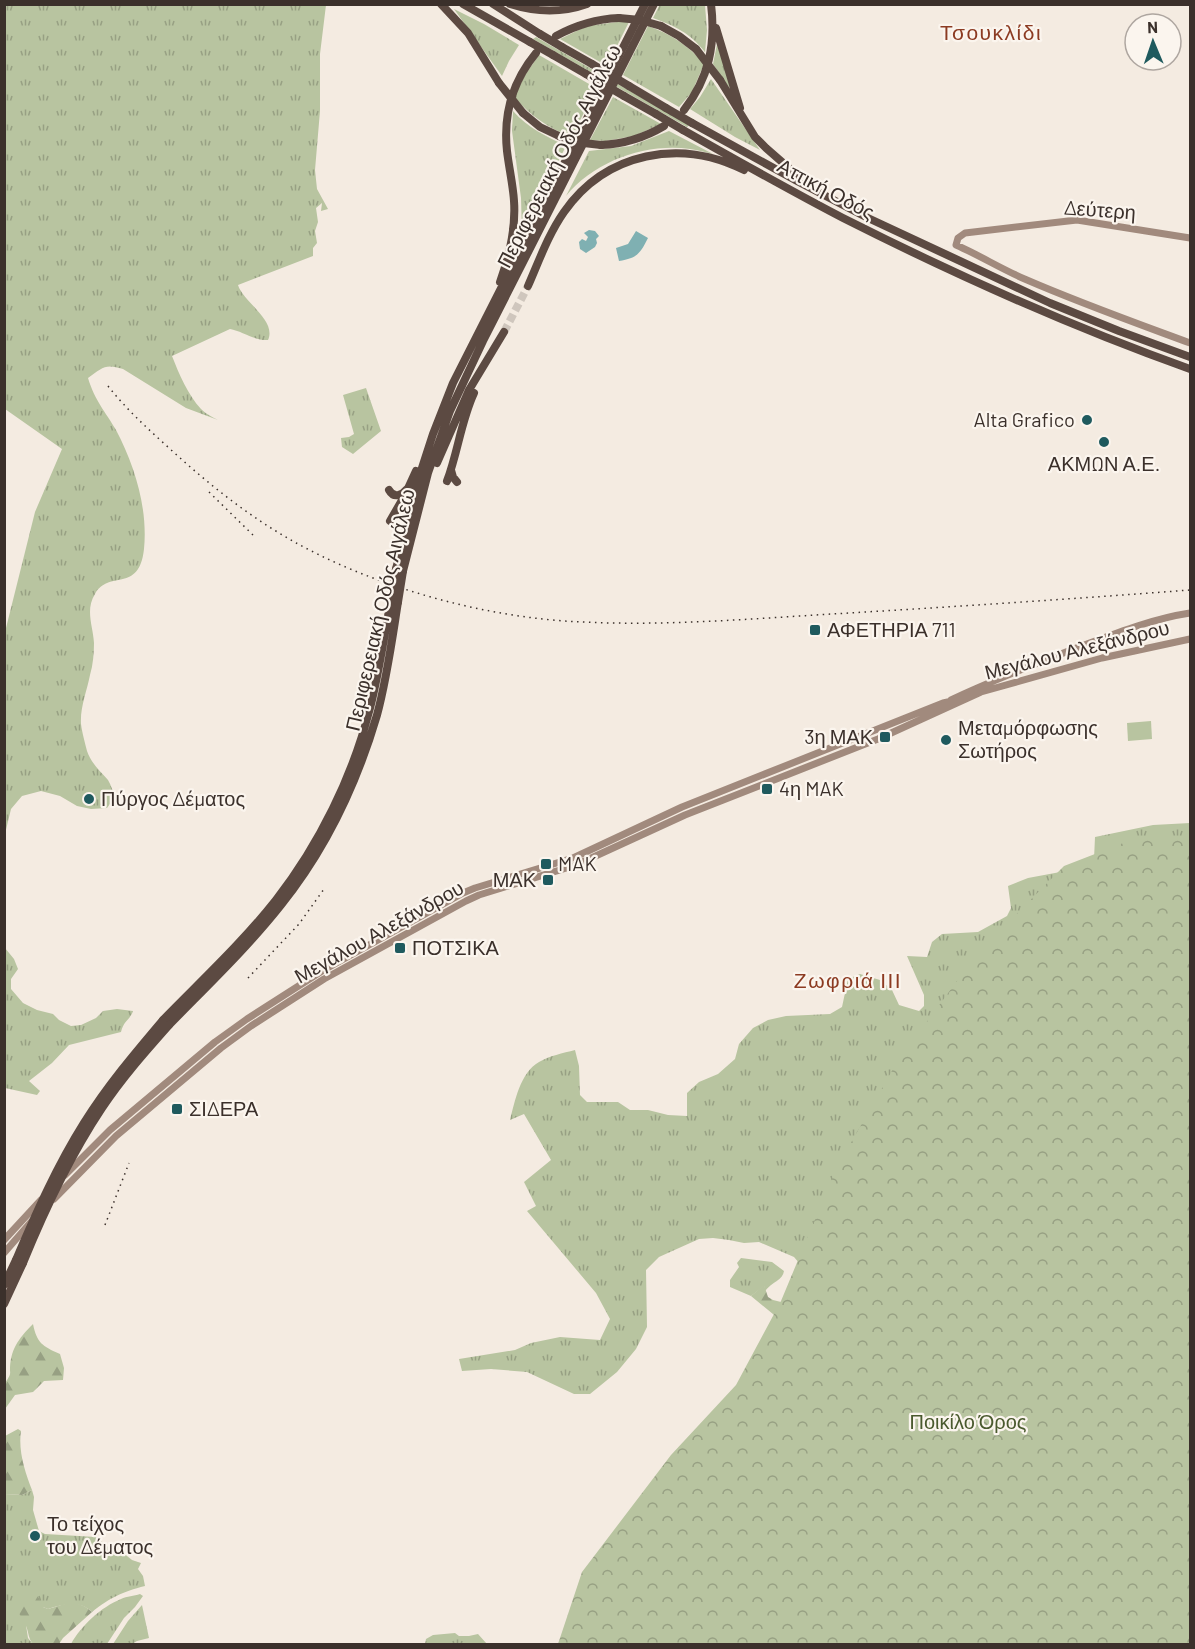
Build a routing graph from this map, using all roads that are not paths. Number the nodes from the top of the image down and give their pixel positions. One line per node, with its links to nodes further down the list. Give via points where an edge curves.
1 (441, 4): 13 (highway, bridge, via 472,38 523,113 540,127 575,142 601,145 634,140)
2 (463, 4): 15 (highway, Αττική Οδός, bridge)
3 (493, 4): 14 (highway, Αττική Οδός, bridge)
4 (510, 4): 5 (highway, via 546,11)
5 (587, 4)
6 (645, 4): 19 (highway, Περιφερειακή Οδός Αιγάλεω)
7 (654, 4): 30 (highway, Περιφερειακή Οδός Αιγάλεω, via 463,382 435,450)
8 (711, 9): 11 (highway, via 713,39 709,63 699,89); 12 (highway)
9 (556, 36): 12 (highway, bridge, via 606,19 640,20 661,26 696,49)
10 (536, 53): 19 (highway, via 522,72 507,111 513,232 501,280)
11 (684, 110)
12 (743, 118): 14 (highway, via 755,137)
13 (664, 126)
14 (799, 182): 22 (highway, Αττική Οδός, via 1050,303)
15 (781, 185): 17 (highway, via 699,154 652,154 620,165 596,179 565,209); 23 (highway, Αττική Οδός, via 1034,307)
16 (1191, 238): 20 (main road, Δεύτερη, via 1077,220 971,232 957,241 959,247 1027,280)
17 (528, 286)
18 (504, 332): 21 (highway)
19 (476, 338): 24 (highway, Περιφερειακή Οδός Αιγάλεω)
20 (1191, 343)
21 (498, 344): 25 (highway, via 468,406); 30 (highway, via 465,400)
22 (1191, 357)
23 (1191, 369)
24 (442, 410): 28 (highway); 32 (highway, Περιφερειακή Οδός Αιγάλεω, via 418,480)
25 (451, 470): 26 (highway); 27 (highway)
26 (447, 481)
27 (457, 482)
28 (409, 486): 29 (highway, via 400,495); 31 (highway)
29 (389, 490)
30 (416, 516): 32 (highway, Περιφερειακή Οδός Αιγάλεω)
31 (390, 521)
32 (400, 570): 39 (highway, Περιφερειακή Οδός Αιγάλεω, bridge, via 369,710 335,804 276,900 166,1023 90,1127)
33 (1191, 613): 36 (main road, via 1105,637)
34 (1191, 639): 35 (main road, Μεγάλου Αλεξάνδρου, via 1101,658)
35 (972, 696): 36 (main road, Μεγάλου Αλεξάνδρου); 38 (main road, Μεγάλου Αλεξάνδρου, via 878,739 685,815 576,865 478,895 324,979 221,1048 116,1136)
36 (943, 703): 37 (main road, Μεγάλου Αλεξάνδρου, via 682,807 573,858 469,890 322,971 215,1042 110,1130)
37 (4, 1240)
38 (4, 1253)
39 (19, 1261): 40 (highway, Περιφερειακή Οδός Αιγάλεω); 41 (highway, Περιφερειακή Οδός Αιγάλεω)
40 (4, 1285)
41 (4, 1304)

